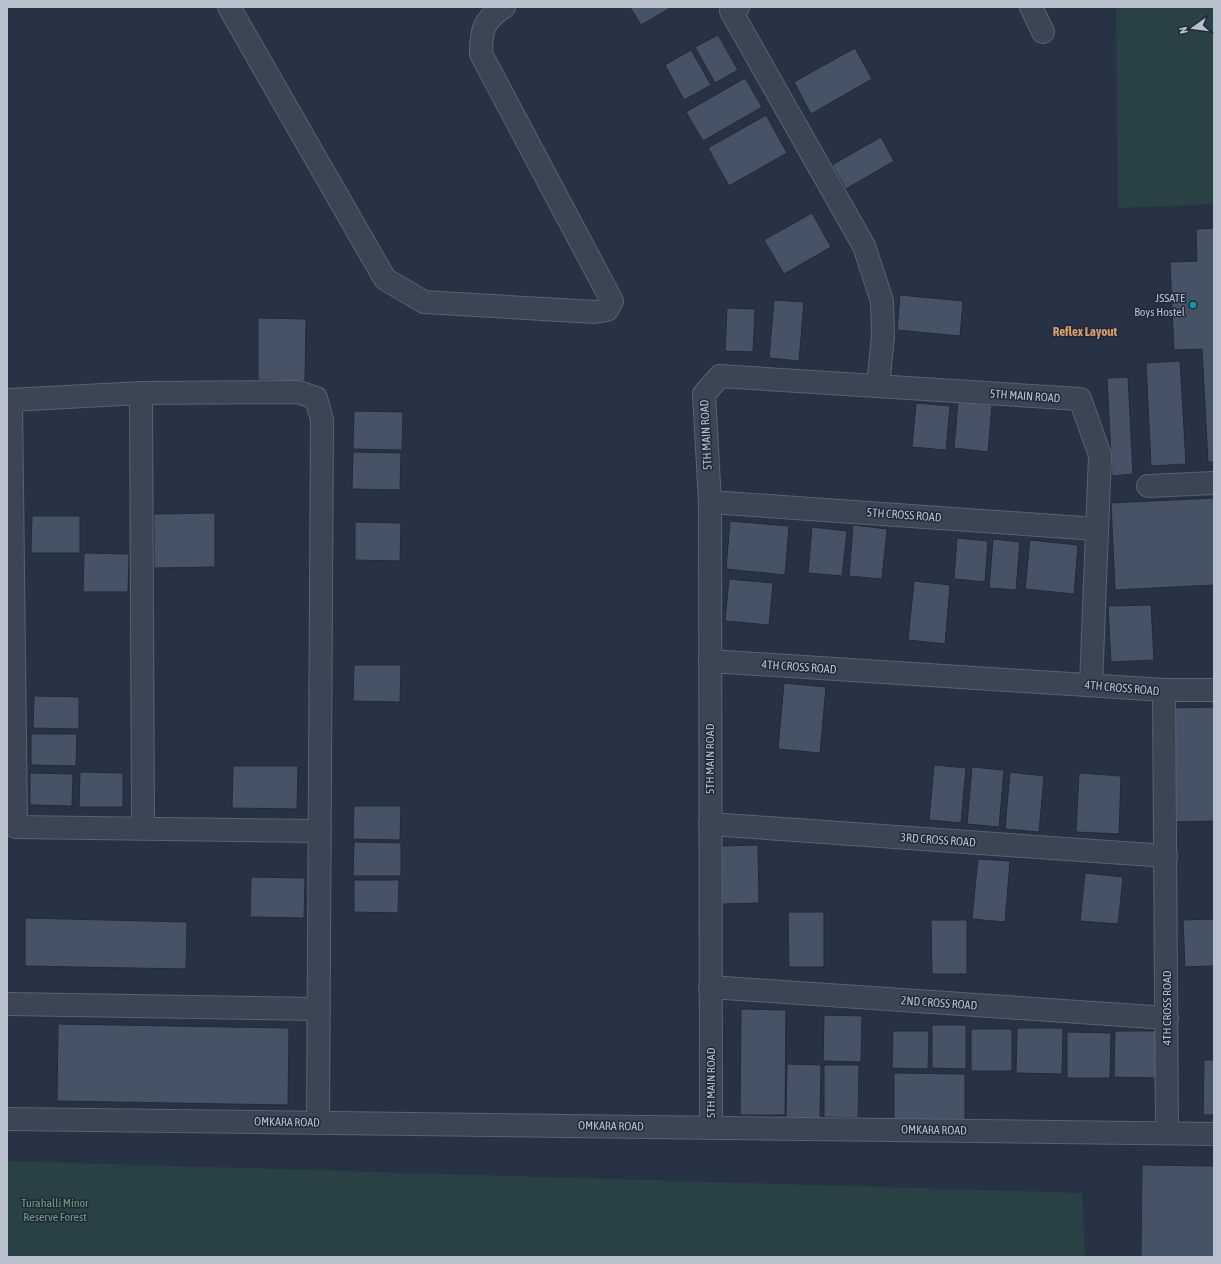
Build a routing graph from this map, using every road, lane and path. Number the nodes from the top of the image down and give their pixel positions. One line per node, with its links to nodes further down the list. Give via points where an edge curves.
1 (229, 7): 2 (street, via 385,279 424,302 595,312 607,310 612,301 481,54 481,35 490,15)
2 (504, 7)
3 (1032, 7): 5 (street)
4 (733, 8): 6 (street, via 864,246 882,301 883,336)
5 (1043, 32)
6 (878, 386): 10 (street, 5TH MAIN ROAD, via 720,376 704,394); 11 (street, 5TH MAIN ROAD, via 1080,400 1100,455)
7 (141, 393): 17 (street); 17 (street, via 11,400 11,408 16,827); 18 (street, via 298,392 316,398 322,420)
8 (1214, 483): 9 (street)
9 (1148, 486)
10 (710, 502): 11 (street, 5TH CROSS ROAD); 12 (street, 5TH MAIN ROAD)
11 (1097, 529): 13 (street, 5TH MAIN ROAD)
12 (710, 661): 13 (street, 4TH CROSS ROAD); 16 (street, 5TH MAIN ROAD)
13 (1091, 685): 14 (street, 4TH CROSS ROAD)
14 (1164, 690): 15 (street); 19 (street, 4TH CROSS ROAD)
15 (1214, 690)
16 (710, 824): 19 (street, 3RD CROSS ROAD); 20 (street, 5TH MAIN ROAD)
17 (143, 828): 18 (street)
18 (320, 831): 22 (street)
19 (1166, 856): 23 (street, 4TH CROSS ROAD)
20 (710, 987): 23 (street, 2ND CROSS ROAD); 26 (street, 5TH MAIN ROAD)
21 (7, 1004): 22 (street)
22 (319, 1009): 25 (street)
23 (1167, 1018): 27 (street, 4TH CROSS ROAD)
24 (7, 1119): 25 (street, OMKARA ROAD)
25 (318, 1123): 26 (street, OMKARA ROAD)
26 (711, 1128): 27 (street, OMKARA ROAD)
27 (1167, 1133): 28 (street, OMKARA ROAD)
28 (1214, 1134)

